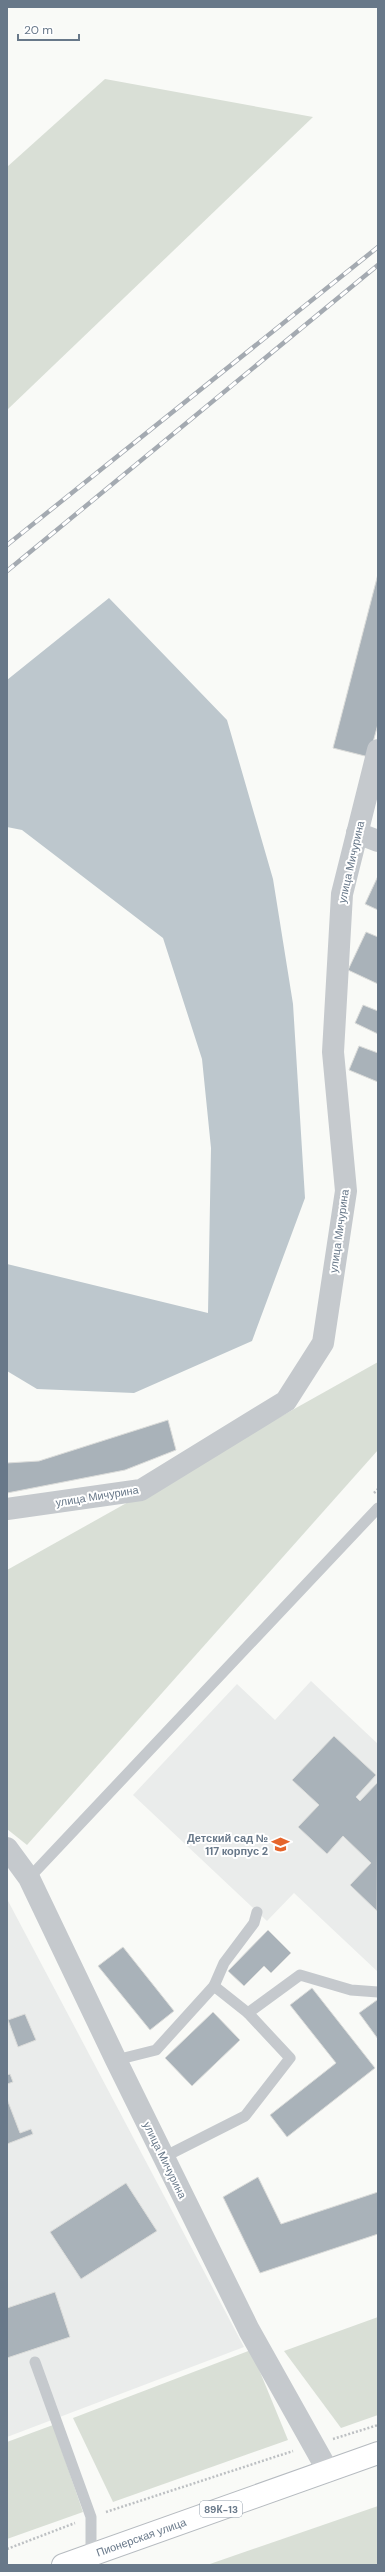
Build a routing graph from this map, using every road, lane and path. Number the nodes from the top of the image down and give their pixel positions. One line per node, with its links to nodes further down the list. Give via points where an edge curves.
1 (378, 750): 2 (street, улица Мичурина)
2 (357, 833): 3 (street); 5 (street, улица Мичурина, via 342,894 333,1052 346,1191 323,1343 286,1401 141,1490)
3 (378, 841)
4 (378, 1508): 7 (lane)
5 (7, 1509)
6 (7, 1848): 7 (street, улица Мичурина)
7 (29, 1878): 12 (street, улица Мичурина)
8 (257, 1912): 9 (lane, via 254,1923 224,1963)
9 (214, 1986): 11 (lane); 12 (lane, via 156,2050)
10 (378, 1992): 11 (lane, via 351,1990 300,1975)
11 (248, 2013): 13 (lane, via 290,2058 245,2116)
12 (116, 2060): 13 (street, улица Мичурина)
13 (164, 2157): 16 (street, улица Мичурина, via 249,2330)
14 (35, 2362): 19 (lane)
15 (378, 2425): 16 (path)
16 (313, 2444): 18 (street, улица Мичурина); 19 (path)
17 (378, 2453): 18 (main road, Пионерская улица / 89К-13)
18 (328, 2471): 21 (main road, Пионерская улица / 89К-13)
19 (91, 2517): 20 (path); 21 (lane)
20 (7, 2549)
21 (92, 2560): 22 (main road, Пионерская улица / 89К-13)
22 (63, 2565)

